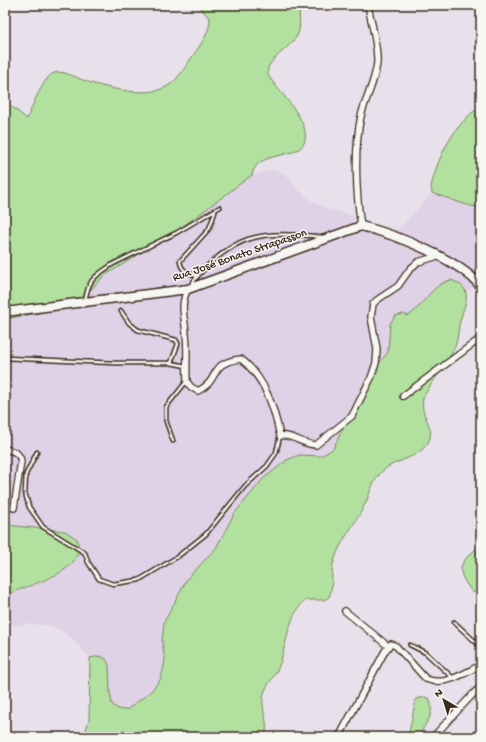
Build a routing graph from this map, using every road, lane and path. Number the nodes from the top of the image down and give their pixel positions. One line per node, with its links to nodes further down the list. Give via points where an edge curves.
1 (368, 5): 4 (street, via 377,60 374,80 361,116 357,204)
2 (220, 207): 3 (lane)
3 (215, 212): 7 (lane, via 209,229 180,261 180,266 185,272); 12 (lane, via 101,272 88,283)
4 (361, 226): 5 (street, Rua José Bonato Strapasson); 6 (street, via 383,231)
5 (329, 238): 7 (lane, via 298,235 248,239 216,258); 11 (street, Rua José Bonato Strapasson)
6 (438, 256): 9 (street, via 465,271); 21 (street, via 418,262 398,286 373,304 371,317 376,363 372,378 352,416 316,445 309,445 291,436)
7 (197, 276): 11 (lane)
8 (481, 276): 9 (lane)
9 (472, 278): 10 (street)
10 (481, 287)
11 (188, 289): 12 (street, Rua José Bonato Strapasson); 18 (street, via 183,298 182,310 186,334)
12 (84, 303): 14 (street, Rua José Bonato Strapasson)
13 (121, 311): 17 (lane, via 129,323 138,330 176,340 177,351)
14 (5, 312)
15 (481, 338): 20 (street)
16 (5, 358): 17 (lane)
17 (171, 363): 18 (lane)
18 (186, 366): 19 (street)
19 (187, 382): 21 (street, via 198,391 206,387 222,363 242,360 262,381); 22 (lane, via 166,408 166,421)
20 (403, 396)
21 (280, 436): 24 (lane, via 276,453 267,466 245,486 206,534 177,557 139,580 113,584 98,579 85,553 43,527 29,508 25,493 26,474)
22 (173, 441)
23 (5, 449): 25 (street, via 15,452 21,461)
24 (38, 452)
25 (14, 508)
26 (345, 611): 29 (street)
27 (454, 622): 30 (lane)
28 (410, 645): 32 (lane, via 426,653)
29 (388, 646): 32 (street, via 396,646 426,679 442,682); 34 (street)
30 (481, 647)
31 (481, 666): 32 (street)
32 (454, 678)
33 (481, 688): 35 (street)
34 (339, 737)
35 (433, 737)

